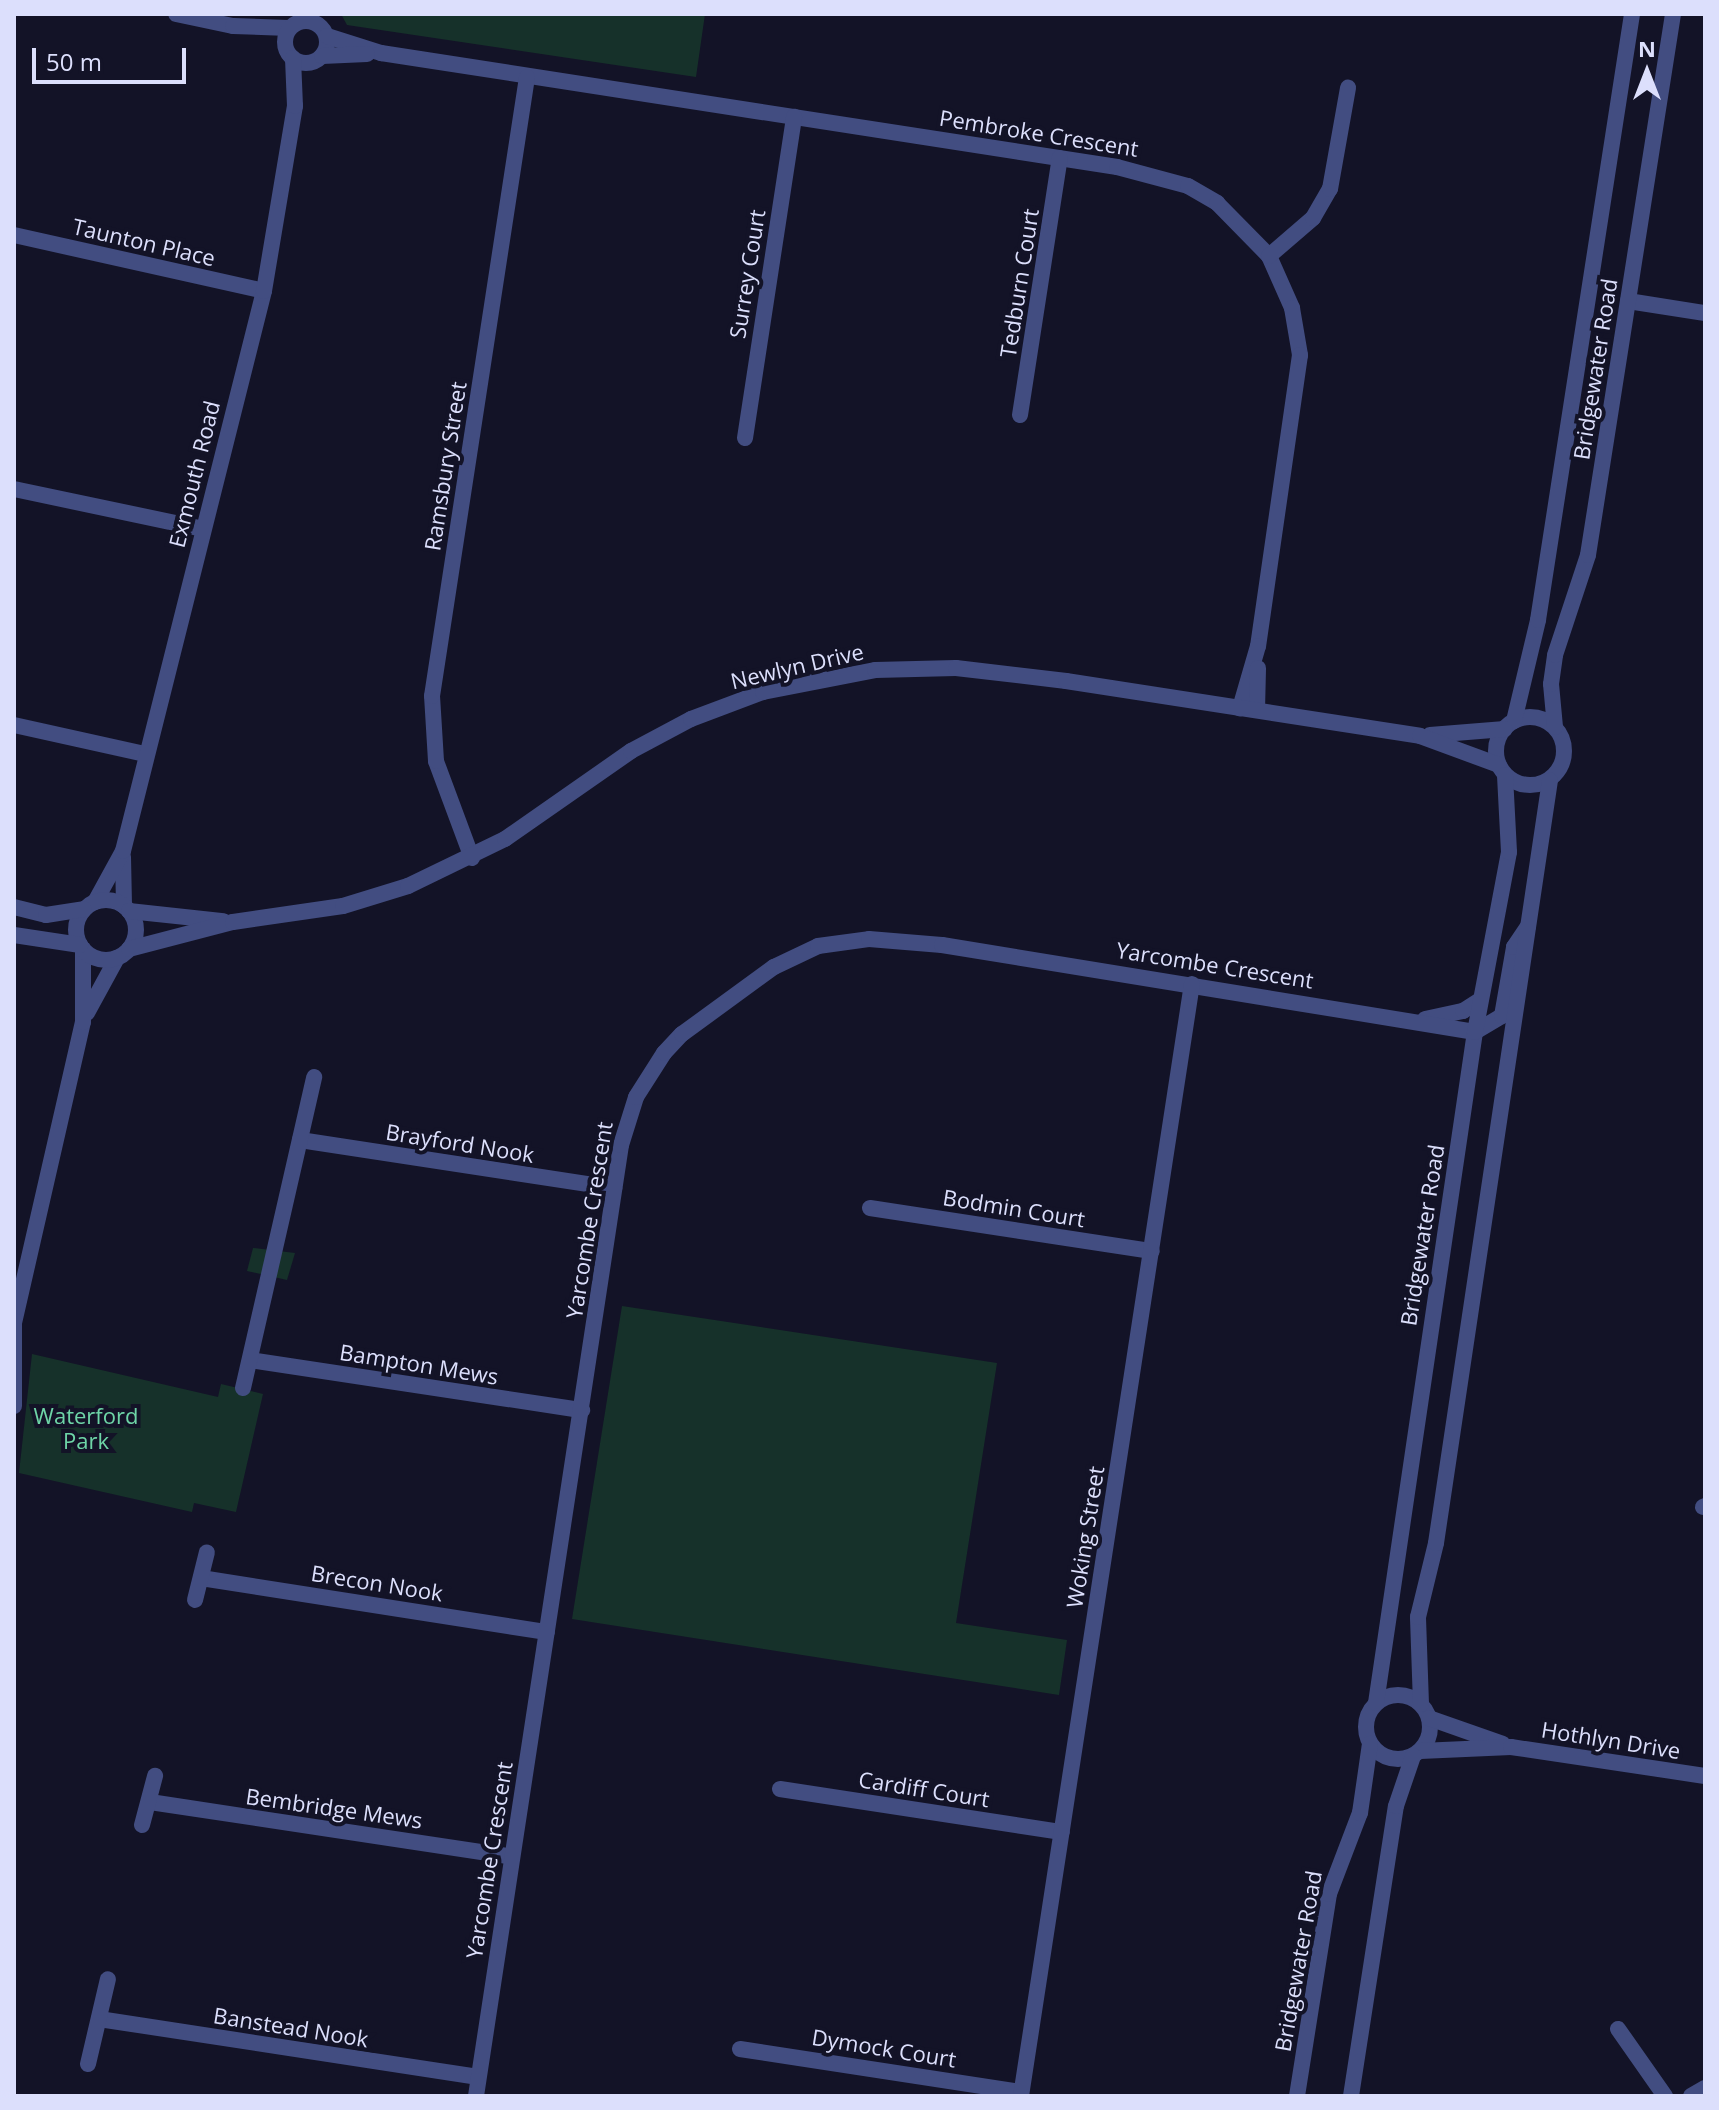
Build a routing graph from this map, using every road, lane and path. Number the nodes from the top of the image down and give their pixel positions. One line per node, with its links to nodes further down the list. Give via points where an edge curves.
1 (176, 14): 6 (street)
2 (1632, 14): 26 (street, Bridgewater Road, via 1538,620)
3 (1673, 14): 18 (street, Bridgewater Road)
4 (298, 21): 5 (street, Pembroke Crescent); 6 (street, Pembroke Crescent); 7 (street, Exmouth Road)
5 (322, 25): 8 (street, Pembroke Crescent); 9 (street, Exmouth Road)
6 (233, 26): 7 (street, Pembroke Crescent)
7 (289, 53): 9 (street, Pembroke Crescent); 12 (street, Exmouth Road)
8 (381, 53): 9 (street, Pembroke Crescent); 10 (street, Pembroke Crescent)
9 (317, 59): 12 (street, Exmouth Road)
10 (527, 77): 13 (street, Pembroke Crescent); 33 (street, Ramsbury Street, via 432,696 436,761)
11 (1348, 88): 16 (street, via 1330,189 1313,218)
12 (295, 106): 17 (street, Exmouth Road)
13 (794, 117): 14 (street, Pembroke Crescent); 21 (street, Surrey Court)
14 (1060, 158): 16 (street, Pembroke Crescent, via 1155,174 1188,186 1241,223); 20 (street, Tedburn Court)
15 (14, 235): 17 (street, Taunton Place)
16 (1269, 256): 24 (street, Pembroke Crescent, via 1292,308 1300,375)
17 (264, 291): 23 (street, Exmouth Road)
18 (1628, 301): 19 (street); 27 (street, Bridgewater Road, via 1588,555 1555,655)
19 (1705, 313)
20 (1020, 415)
21 (745, 438)
22 (14, 489): 23 (street)
23 (203, 529): 29 (street, Exmouth Road)
24 (1249, 709): 28 (street, Newlyn Drive); 33 (street, Newlyn Drive, via 993,670 914,668 836,676 751,696 662,734)
25 (14, 725): 29 (street)
26 (1509, 725): 27 (street, via 1535,717); 28 (street, Newlyn Drive); 30 (street, via 1497,744)
27 (1555, 727): 31 (street, via 1565,755)
28 (1420, 736): 30 (street, Newlyn Drive)
29 (145, 754): 32 (street, Exmouth Road)
30 (1502, 770): 31 (street, via 1532,786); 43 (street, Bridgewater Road, via 1509,852)
31 (1550, 780): 38 (street, via 1541,811)
32 (123, 851): 34 (street, Exmouth Road); 36 (street, Exmouth Road)
33 (472, 858): 37 (street, Newlyn Drive, via 343,906)
34 (90, 906): 35 (street, via 46,915); 36 (street); 40 (street, via 76,927)
35 (14, 907)
36 (126, 908): 37 (street, Newlyn Drive); 41 (street, via 136,930)
37 (233, 922): 41 (street, Newlyn Drive)
38 (1530, 923): 46 (street, via 1514,947 1502,1016); 62 (street, via 1436,1543 1417,1627)
39 (14, 935): 40 (street)
40 (81, 947): 41 (street, via 98,959); 45 (street)
41 (123, 953): 45 (street)
42 (1192, 984): 44 (street, Yarcombe Crescent); 49 (street, Yarcombe Crescent, via 900,940 818,946 774,967 664,1053 626,1121); 51 (street, Woking Street)
43 (1480, 1000): 44 (street, Yarcombe Crescent, via 1463,1011); 46 (street, Bridgewater Road)
44 (1420, 1020): 46 (street, Yarcombe Crescent)
45 (83, 1022): 52 (street)
46 (1475, 1032): 61 (street, Bridgewater Road)
47 (314, 1077): 48 (street)
48 (300, 1140): 49 (street, Brayford Nook); 53 (street)
49 (614, 1188): 56 (street, Yarcombe Crescent)
50 (870, 1208): 51 (street, Bodmin Court)
51 (1152, 1251): 71 (street, Woking Street)
52 (14, 1322): 55 (street)
53 (250, 1360): 54 (street); 56 (street, Bampton Mews)
54 (243, 1388)
55 (14, 1406)
56 (582, 1410): 60 (street, Yarcombe Crescent)
57 (207, 1552): 58 (street)
58 (201, 1578): 59 (street); 60 (street, Brecon Nook)
59 (195, 1600)
60 (547, 1632): 72 (street, Yarcombe Crescent)
61 (1376, 1703): 62 (street, via 1394,1695); 63 (street, via 1366,1722)
62 (1425, 1711): 64 (street, Hothlyn Drive); 65 (street, via 1429,1736)
63 (1370, 1744): 65 (street, via 1394,1759); 82 (street, Bridgewater Road, via 1360,1813 1329,1894)
64 (1511, 1747): 65 (street, Hothlyn Drive); 67 (street, Hothlyn Drive)
65 (1417, 1753): 83 (street, via 1396,1806)
66 (155, 1776): 69 (street)
67 (1705, 1776)
68 (780, 1789): 71 (street, Cardiff Court)
69 (150, 1802): 70 (street); 72 (street, Bembridge Mews)
70 (142, 1825)
71 (1062, 1832): 80 (street, Woking Street)
72 (512, 1857): 78 (street, Yarcombe Crescent)
73 (108, 1979): 74 (street)
74 (99, 2019): 77 (street); 78 (street, Banstead Nook)
75 (1618, 2029): 84 (street)
76 (740, 2049): 80 (street, Dymock Court)
77 (88, 2064)
78 (477, 2077): 81 (street, Yarcombe Crescent)
79 (1705, 2088): 85 (street)
80 (1021, 2094)
81 (476, 2096)
82 (1297, 2096)
83 (1351, 2096)
84 (1665, 2096)
85 (1691, 2096)

